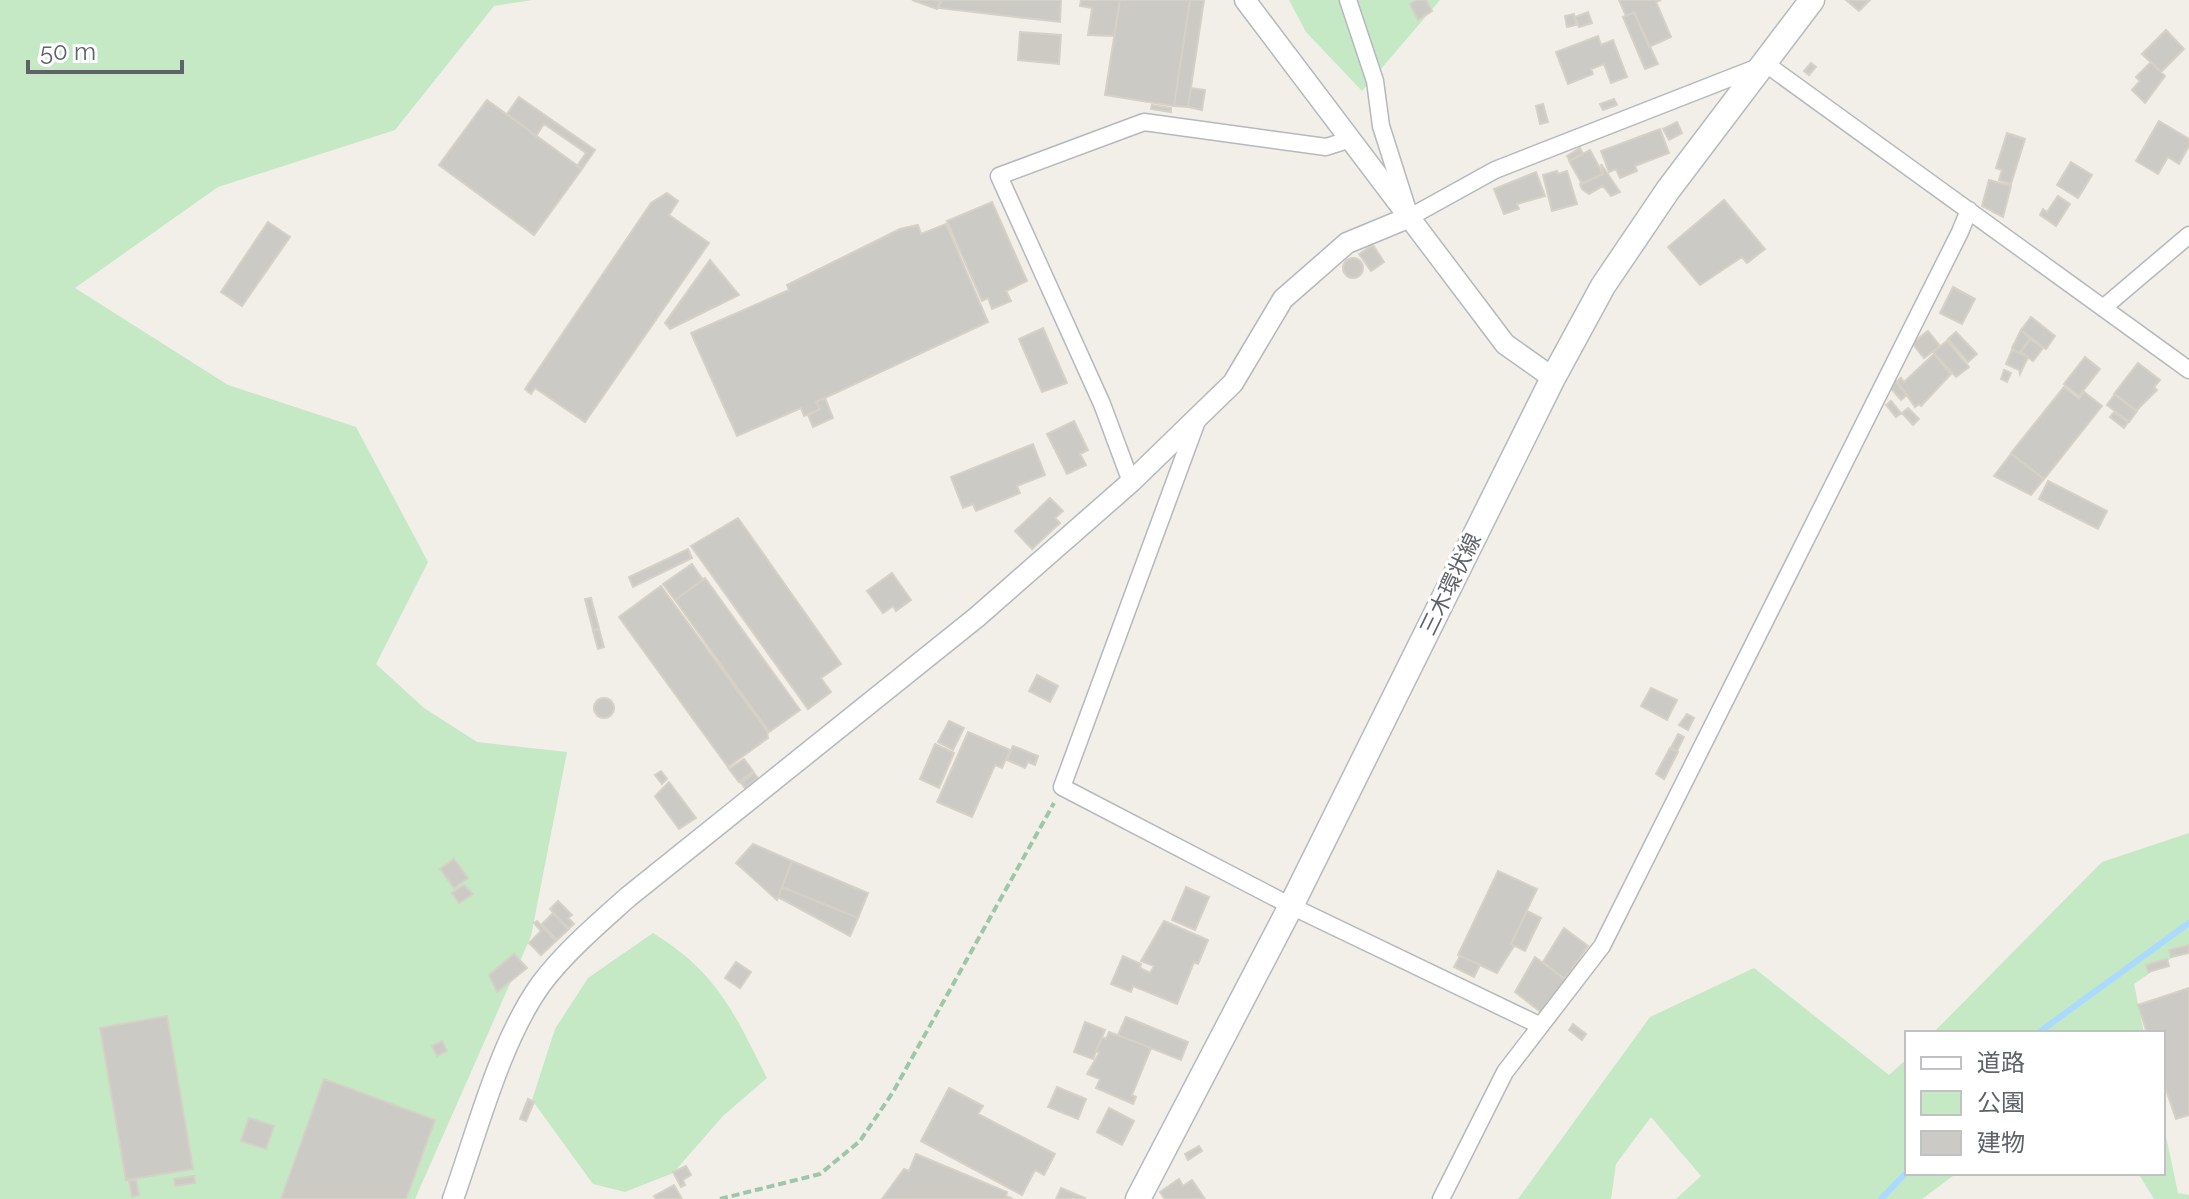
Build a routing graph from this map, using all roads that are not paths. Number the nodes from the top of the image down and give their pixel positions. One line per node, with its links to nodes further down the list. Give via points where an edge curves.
1 (1245, 0): 5 (street)
2 (1348, 0): 7 (street)
3 (1812, 0): 4 (main road, 三木環状線)
4 (1766, 64): 6 (street); 7 (street, via 1495,170); 11 (main road, 三木環状線, via 1603,286)
5 (1351, 139): 7 (street); 13 (street, via 1326,147 1144,122 999,176 1102,404)
6 (1969, 210): 9 (street); 15 (street, via 1602,946)
7 (1410, 217): 11 (street, via 1505,344); 12 (street, via 1347,243 1283,299 1233,383)
8 (2189, 235): 9 (street)
9 (2103, 308): 10 (street)
10 (2189, 370)
11 (1553, 378): 14 (main road, 三木環状線)
12 (1197, 421): 13 (street); 14 (street, via 1062,787)
13 (1131, 482): 16 (street, via 977,617 577,942 541,984 514,1029)
14 (1291, 906): 15 (street); 17 (main road, 三木環状線)
15 (1539, 1025): 18 (street, via 1505,1072)
16 (453, 1199)
17 (1138, 1199)
18 (1441, 1199)

